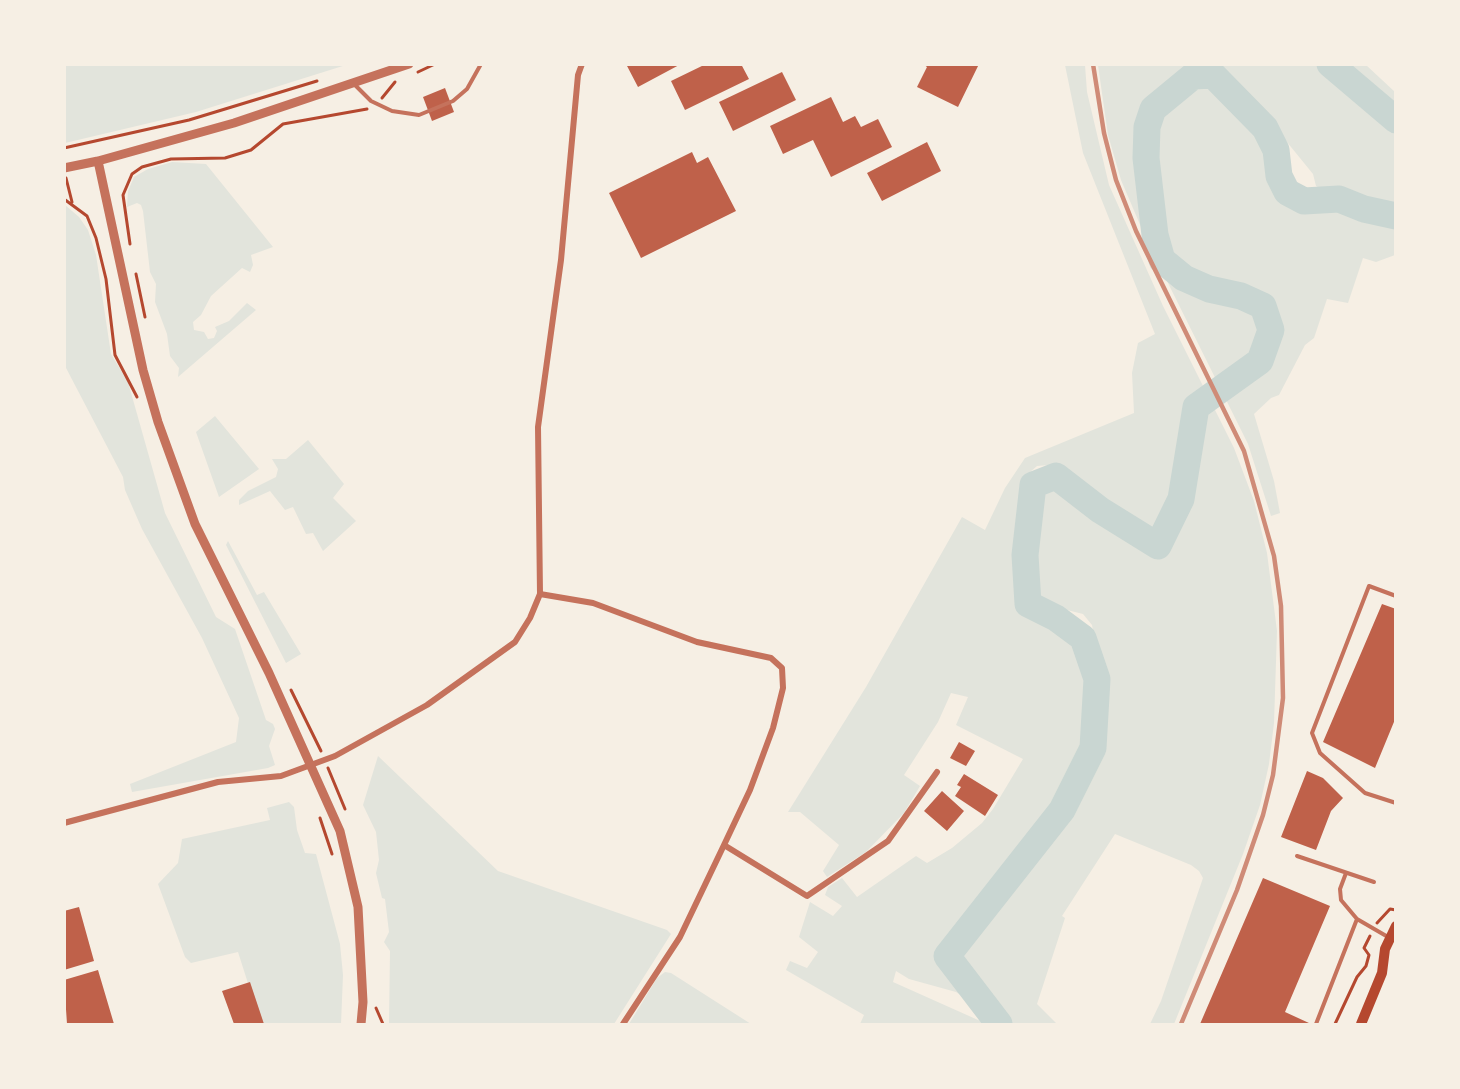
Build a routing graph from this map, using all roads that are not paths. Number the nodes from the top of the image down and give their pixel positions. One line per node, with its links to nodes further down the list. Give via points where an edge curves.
1 (409, 64): 4 (street)
2 (481, 64): 4 (lane, via 467,89 453,101 419,116 392,111 371,101)
3 (582, 64): 7 (street, via 538,427)
4 (354, 84): 5 (street)
5 (98, 161): 6 (street); 9 (street, via 158,422 195,524)
6 (64, 169)
7 (540, 594): 9 (street, via 515,642 493,659 427,705 335,756); 13 (street, via 593,603 697,642 771,657 782,668 783,688 773,728)
8 (1395, 596): 11 (lane, via 1370,586 1312,733 1320,753 1365,793)
9 (311, 765): 12 (street, via 281,776 218,782); 20 (street, via 340,831 358,907)
10 (937, 772): 13 (street, via 888,841 807,896)
11 (1395, 803)
12 (64, 823)
13 (724, 844): 21 (street, via 680,937)
14 (1297, 856): 15 (lane)
15 (1346, 873): 16 (lane); 17 (lane, via 1341,900)
16 (1374, 882)
17 (1356, 919): 19 (lane); 22 (lane)
18 (1395, 926): 19 (main road)
19 (1393, 940): 23 (main road, via 1385,949 1382,973)
20 (361, 1024)
21 (623, 1024)
22 (1316, 1024)
23 (1361, 1024)

